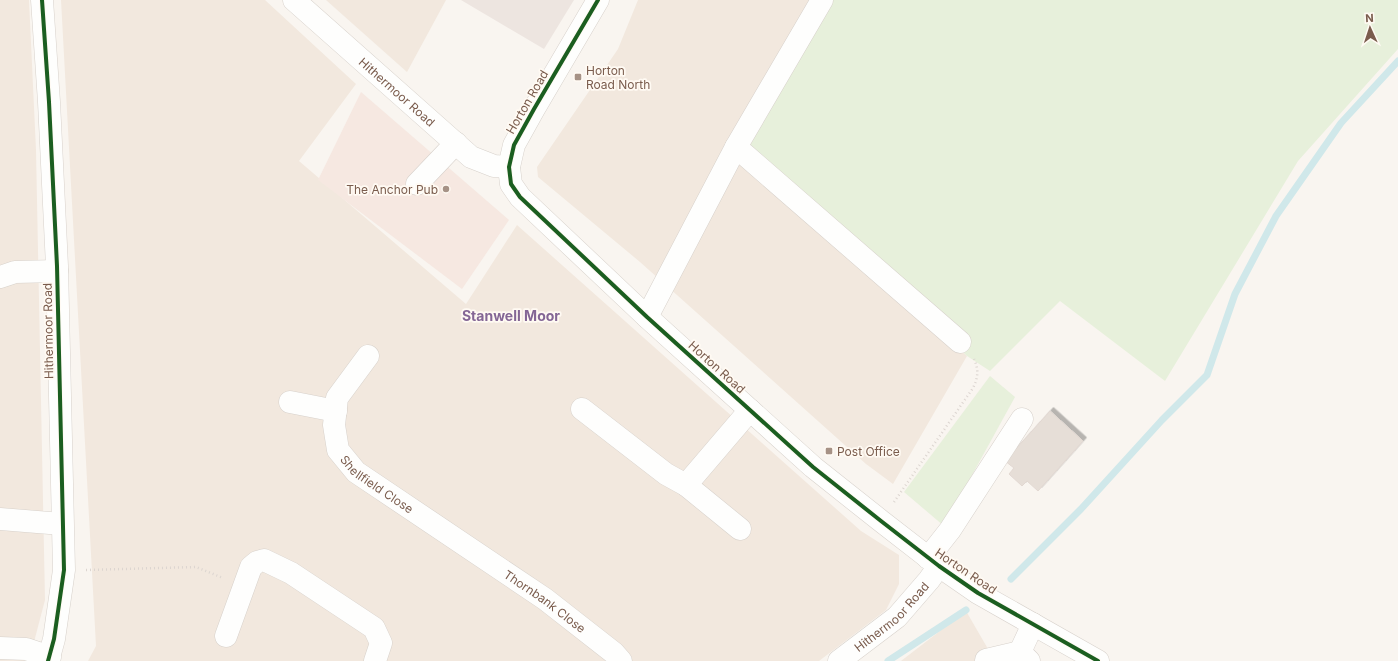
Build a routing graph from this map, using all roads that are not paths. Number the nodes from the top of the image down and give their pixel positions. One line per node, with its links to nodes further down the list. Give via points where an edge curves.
1 (42, 0): 9 (street, Hithermoor Road, via 50,102)
2 (294, 0): 5 (street, Hithermoor Road)
3 (598, 0): 7 (street, Horton Road, via 514,145)
4 (822, 0): 6 (street)
5 (456, 143): 7 (street, Hithermoor Road, via 471,157 494,166); 8 (street)
6 (736, 147): 11 (street); 12 (street)
7 (509, 167): 11 (street, Horton Road, via 511,184 520,197)
8 (418, 184)
9 (57, 271): 10 (street, via 15,272); 21 (street, Hithermoor Road)
10 (0, 277)
11 (647, 317): 16 (street, Horton Road)
12 (960, 342)
13 (368, 356): 17 (street, Shellfield Close, via 338,398)
14 (290, 402): 17 (street)
15 (582, 409): 19 (street, via 666,474)
16 (750, 410): 19 (street); 24 (street, Horton Road, via 813,467)
17 (336, 411): 23 (street, Shellfield Close, via 334,425 338,450 356,472)
18 (1022, 419): 24 (street, Hithermoor Road, via 950,530)
19 (686, 485): 22 (street)
20 (0, 519): 21 (street)
21 (62, 524): 29 (street, Hithermoor Road, via 64,570)
22 (740, 529)
23 (466, 545): 31 (street, Thornbank Close, via 545,599)
24 (933, 562): 25 (street, Horton Road, via 978,593); 32 (street, Hithermoor Road, via 929,580 897,617)
25 (1033, 624): 28 (street); 34 (street, Horton Road)
26 (226, 636): 30 (street, via 251,567 256,562 264,560 291,573 374,628 381,643)
27 (0, 648): 29 (street, via 26,649)
28 (1024, 657): 33 (street)
29 (49, 659)
30 (375, 661)
31 (621, 661)
32 (839, 661)
33 (986, 661)
34 (1098, 661)

